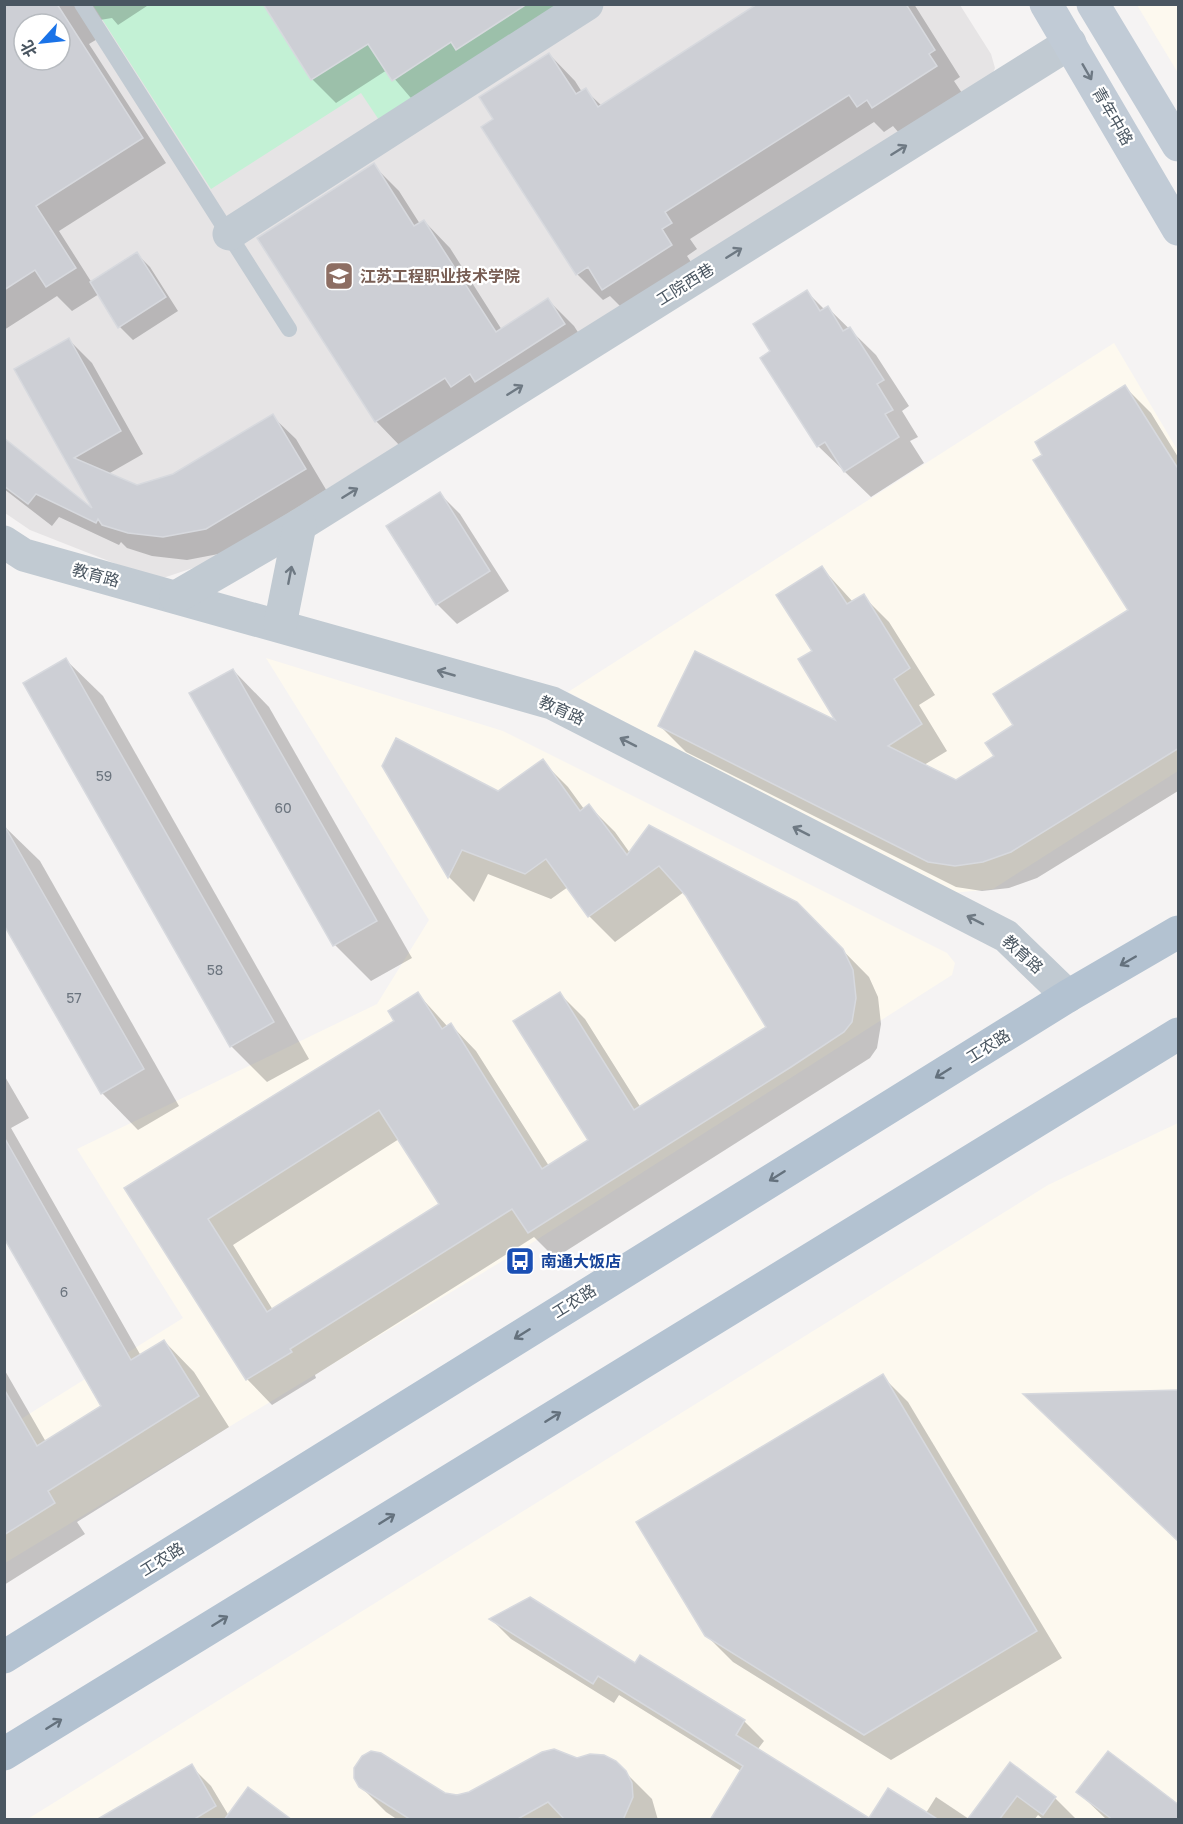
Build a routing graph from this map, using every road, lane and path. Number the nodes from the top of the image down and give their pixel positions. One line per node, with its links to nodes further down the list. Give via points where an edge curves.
1 (82, 4): 8 (lane)
2 (587, 4): 8 (street)
3 (1046, 4): 5 (main road, 青年中路)
4 (1093, 4): 6 (main road)
5 (1070, 43): 7 (main road, 青年中路, one-way to 7); 10 (street, 工院西巷, one-way to 5)
6 (1179, 145)
7 (1179, 228)
8 (229, 234): 9 (lane)
9 (289, 329)
10 (300, 525): 12 (street, 工院西巷); 13 (street, one-way to 10)
11 (4, 542): 12 (street, 教育路, via 24,555)
12 (176, 597): 13 (street, 教育路)
13 (280, 625): 15 (street, 教育路, one-way to 13, via 1006,936 552,703)
14 (1179, 932): 15 (main road, 工农路, one-way to 15)
15 (1068, 996): 17 (main road, 工农路, one-way to 17)
16 (1179, 1034): 18 (main road, one-way to 16)
17 (4, 1657)
18 (4, 1754)

